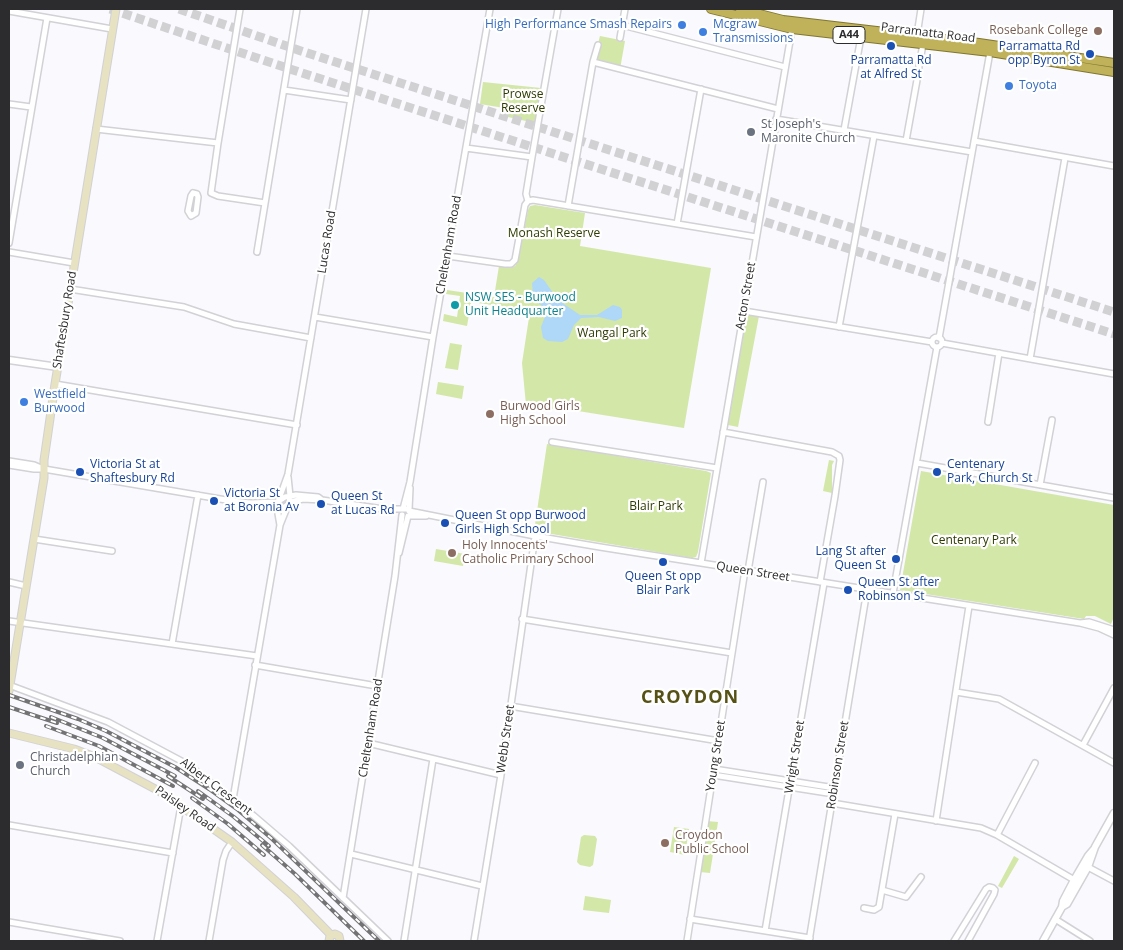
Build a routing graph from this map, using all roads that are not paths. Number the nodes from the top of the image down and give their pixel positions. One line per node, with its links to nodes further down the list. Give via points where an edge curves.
1 (116, 9): 14 (main road, Shaftesbury Road)
2 (240, 9): 40 (street)
3 (297, 9): 29 (street)
4 (366, 9): 30 (street, Lucas Road)
5 (490, 9): 41 (street, Cheltenham Road)
6 (558, 9): 43 (street)
7 (625, 9): 13 (street)
8 (710, 9): 15 (highway, Parramatta Road / A44)
9 (740, 9): 16 (highway, Parramatta Road / A44, via 784,20)
10 (921, 9): 16 (street)
11 (9, 11): 12 (street)
12 (47, 18): 14 (street); 32 (street)
13 (622, 25): 18 (street); 24 (street)
14 (112, 29): 35 (main road, Shaftesbury Road)
15 (792, 29): 17 (highway, Parramatta Road / A44); 24 (street, Acton Street)
16 (917, 35): 23 (highway, Parramatta Road / A44)
17 (861, 37): 19 (highway, Parramatta Road / A44); 36 (street)
18 (620, 38)
19 (922, 44): 21 (highway, Parramatta Road / A44); 25 (street)
20 (598, 45): 22 (street)
21 (990, 52): 26 (highway, Parramatta Road / A44); 39 (street)
22 (593, 62): 28 (street); 50 (street)
23 (1114, 64)
24 (785, 67): 33 (street, Acton Street)
25 (918, 72)
26 (1114, 72)
27 (917, 80): 38 (street)
28 (701, 89): 33 (street); 51 (street)
29 (284, 90): 30 (street); 49 (street)
30 (351, 100): 60 (street, Lucas Road)
31 (9, 104): 32 (street)
32 (31, 107): 53 (street)
33 (778, 109): 34 (street, Acton Street)
34 (776, 119): 36 (street); 52 (street, Acton Street)
35 (96, 129): 40 (street); 57 (main road, Shaftesbury Road)
36 (844, 130): 37 (street)
37 (874, 136): 38 (street); 61 (street)
38 (906, 141): 42 (street)
39 (974, 142): 42 (street); 44 (street)
40 (218, 143): 46 (street)
41 (466, 148): 43 (street); 56 (street, Cheltenham Road)
42 (972, 152): 64 (street)
43 (532, 157): 48 (street, via 526,194)
44 (1065, 158): 45 (street); 69 (street)
45 (1114, 166)
46 (211, 193): 47 (street); 49 (street)
47 (198, 195)
48 (528, 201): 50 (street); 56 (street, via 512,264)
49 (265, 204): 55 (street)
50 (568, 206): 51 (street)
51 (677, 224): 52 (street)
52 (756, 237): 59 (street, Acton Street)
53 (9, 243)
54 (9, 252): 57 (street)
55 (257, 252)
56 (448, 256): 62 (street, Cheltenham Road)
57 (74, 263): 58 (main road, Shaftesbury Road)
58 (70, 289): 63 (street, via 184,306 234,324); 71 (main road, Shaftesbury Road)
59 (744, 311): 61 (street); 77 (street, Acton Street)
60 (315, 317): 62 (street); 63 (street, Lucas Road)
61 (839, 327): 65 (street)
62 (433, 337): 91 (street, Cheltenham Road)
63 (311, 338): 76 (street, Lucas Road)
64 (939, 338): 65 (street); 66 (street)
65 (932, 342): 67 (street)
66 (942, 343): 67 (street); 68 (street)
67 (937, 348): 80 (street)
68 (999, 353): 69 (street); 75 (street)
69 (1030, 359): 72 (street)
70 (9, 360): 71 (street)
71 (58, 367): 73 (main road, Shaftesbury Road)
72 (1114, 374)
73 (54, 384): 76 (street); 83 (main road, Shaftesbury Road)
74 (1052, 420): 86 (street)
75 (988, 422)
76 (297, 425): 84 (street, Lucas Road)
77 (723, 432): 82 (street, Acton Street); 99 (street, Wright Street, via 836,454 840,460)
78 (552, 442): 82 (street)
79 (9, 461): 83 (street)
80 (917, 463): 86 (street); 102 (street)
81 (9, 465): 83 (street)
82 (717, 468): 96 (street, Acton Street)
83 (44, 469): 87 (street); 94 (main road, Shaftesbury Road)
84 (288, 474): 89 (street, Lucas Road); 90 (street, Lucas Road)
85 (764, 482): 97 (street, Young Street)
86 (1040, 485): 88 (street)
87 (198, 495): 90 (street); 110 (street)
88 (1114, 498)
89 (289, 500): 90 (street); 90 (street, via 281,509); 91 (street, Queen Street, via 322,500); 92 (street, Lucas Road)
90 (278, 505): 92 (street, Lucas Road)
91 (405, 513): 93 (street, Queen Street); 114 (street, Cheltenham Road)
92 (280, 525): 112 (street, Lucas Road)
93 (535, 536): 96 (street, Queen Street); 104 (street, Webb Street)
94 (34, 539): 95 (street); 100 (main road, Shaftesbury Road)
95 (112, 551)
96 (700, 563): 97 (street, Queen Street)
97 (746, 571): 99 (street, Queen Street); 111 (street, Young Street)
98 (9, 582): 100 (street)
99 (822, 582): 101 (street, Queen Street); 128 (street, Wright Street)
100 (26, 586): 106 (main road, Shaftesbury Road)
101 (867, 590): 102 (street, Queen Street); 129 (street, Robinson Street)
102 (893, 593): 103 (street, Queen Street)
103 (969, 606): 107 (street, Queen Street); 117 (street)
104 (522, 619): 111 (street); 118 (street, Webb Street)
105 (9, 621): 106 (street)
106 (20, 622): 110 (street); 115 (main road, Shaftesbury Road)
107 (1080, 623): 108 (street, Queen Street, via 1089,622); 109 (street, Queen Street)
108 (1114, 630)
109 (1114, 635)
110 (172, 644): 112 (street)
111 (732, 653): 120 (street, Young Street)
112 (256, 656): 113 (street, Lucas Road)
113 (255, 665): 114 (street); 130 (street, Lucas Road)
114 (377, 686): 121 (street, Cheltenham Road)
115 (9, 687): 130 (street, Albert Crescent, via 108,722 186,764)
116 (1114, 688): 122 (street)
117 (956, 692): 122 (street, via 999,699); 135 (street)
118 (510, 706): 120 (street); 127 (street, Webb Street)
119 (9, 733): 132 (main road, Paisley Road, via 95,757 146,783)
120 (719, 742): 126 (street, Young Street)
121 (368, 743): 123 (street); 140 (street, Cheltenham Road)
122 (1083, 745): 125 (street)
123 (433, 759): 127 (street); 142 (street)
124 (1035, 763): 137 (street)
125 (1114, 764)
126 (714, 772): 128 (street); 150 (street, Young Street)
127 (501, 775): 146 (street, Webb Street)
128 (790, 785): 129 (street); 153 (street, Wright Street)
129 (834, 791): 131 (street, Robinson Street)
130 (233, 799): 148 (street, Albert Crescent, via 289,846)
131 (832, 803): 134 (street); 155 (street, Robinson Street)
132 (181, 806): 138 (main road, Paisley Road); 139 (street)
133 (1114, 813): 141 (street)
134 (895, 814): 135 (street); 147 (street)
135 (936, 821): 137 (street, via 981,828)
136 (9, 825): 139 (street)
137 (997, 835): 144 (street)
138 (232, 842): 154 (main road, Paisley Road, via 294,897); 158 (street, via 223,860)
139 (173, 853): 157 (street)
140 (351, 854): 142 (street); 148 (street, Cheltenham Road)
141 (1085, 865): 144 (street); 145 (street)
142 (415, 869): 146 (street); 161 (street)
143 (922, 877): 147 (street, via 906,897)
144 (1076, 881): 151 (street)
145 (1114, 881)
146 (482, 886): 162 (street, Webb Street)
147 (882, 890): 149 (street, via 878,909)
148 (343, 898): 160 (street, Albert Crescent)
149 (864, 908)
150 (690, 919): 153 (street); 163 (street, Young Street)
151 (1055, 919): 166 (street); 167 (street)
152 (9, 922): 156 (street)
153 (765, 931): 155 (street)
154 (330, 938): 159 (main road, Paisley Road, via 338,935)
155 (810, 940)
156 (120, 941)
157 (157, 941)
158 (209, 941)
159 (340, 941)
160 (388, 941)
161 (404, 941)
162 (474, 941)
163 (687, 941)
164 (954, 941): 165 (street, via 986,889 993,888 994,894)
165 (968, 941)
166 (1043, 941)
167 (1090, 941)

